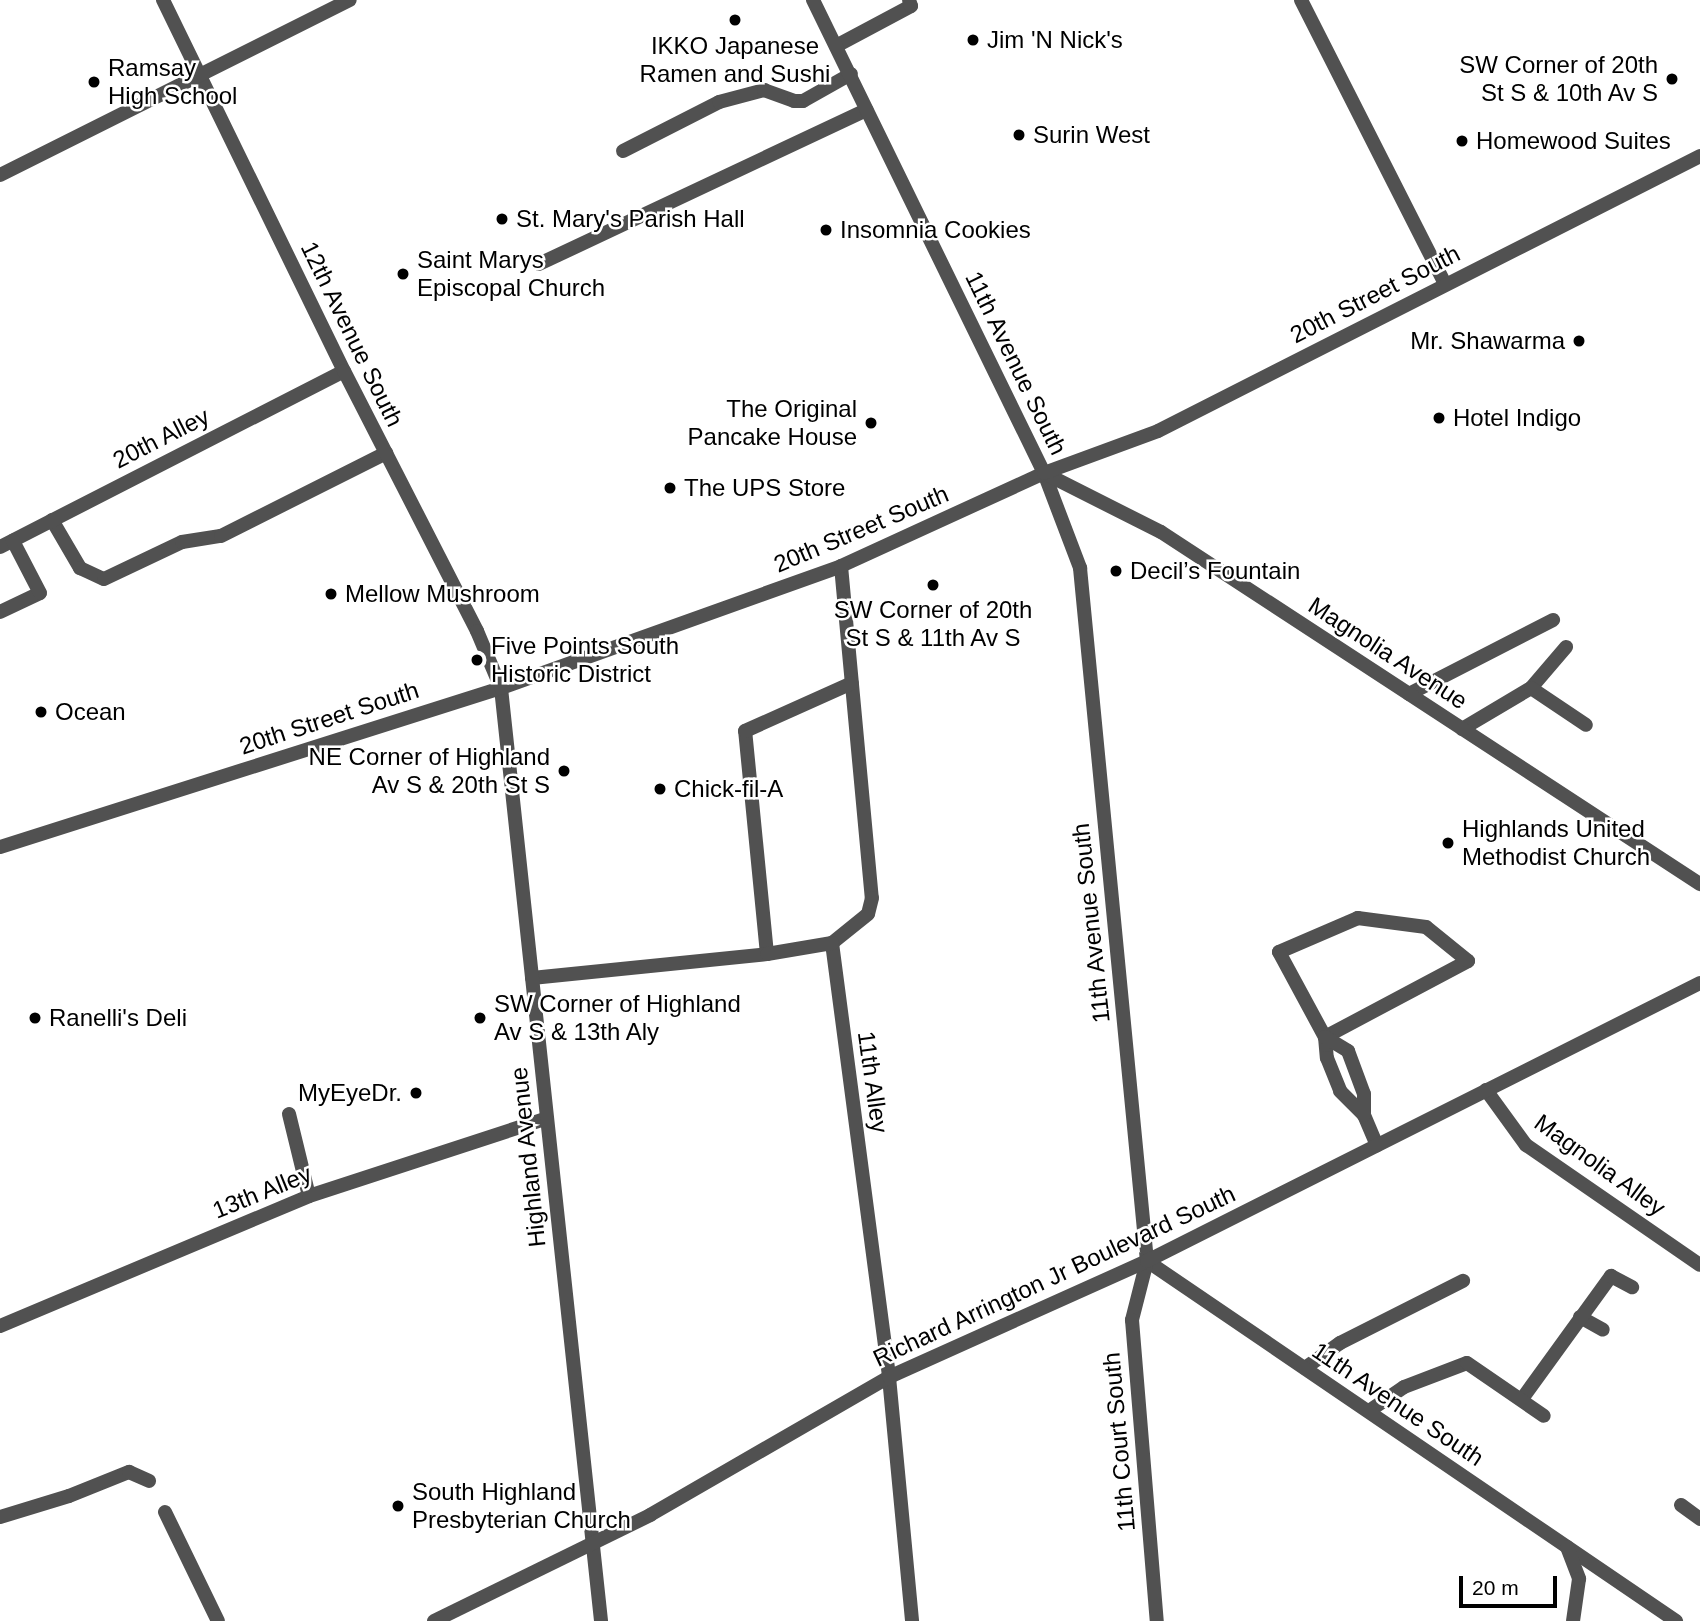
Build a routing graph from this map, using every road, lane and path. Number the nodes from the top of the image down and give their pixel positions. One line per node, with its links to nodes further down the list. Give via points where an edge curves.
1 (163, 0): 8 (street, 12th Avenue South)
2 (350, 0): 8 (street)
3 (813, 0): 6 (street, 11th Avenue South)
4 (909, 0): 6 (street, via 911,6)
5 (1301, 0): 14 (street)
6 (836, 46): 7 (street, 11th Avenue South)
7 (851, 74): 9 (street, 11th Avenue South); 10 (street, via 803,101 764,90 719,102)
8 (200, 75): 12 (street); 15 (street, 12th Avenue South)
9 (867, 110): 13 (street); 17 (street, 11th Avenue South)
10 (623, 150)
11 (1700, 156): 14 (street, 20th Street South)
12 (0, 175)
13 (540, 264)
14 (1445, 284): 17 (street, 20th Street South, via 1158,431)
15 (344, 371): 16 (street, 12th Avenue South); 18 (street, 20th Alley)
16 (386, 453): 18 (street, via 221,536 182,542 104,579 80,568); 25 (street, 12th Avenue South)
17 (1044, 473): 20 (street, 20th Street South); 27 (street, Magnolia Avenue, via 1161,532); 43 (street, 11th Avenue South, via 1080,568)
18 (52, 520): 19 (street, 20th Alley)
19 (6, 544): 21 (street, via 40,593)
20 (841, 566): 24 (street); 25 (street, 20th Street South)
21 (0, 611)
22 (1553, 620): 27 (street)
23 (1566, 648): 26 (street)
24 (852, 683): 32 (street, via 872,898 868,914); 33 (street, via 745,731)
25 (501, 688): 30 (street, 20th Street South); 34 (street, Highland Avenue)
26 (1531, 688): 28 (street); 29 (street)
27 (1409, 694): 29 (street, Magnolia Avenue)
28 (1586, 725)
29 (1462, 729): 31 (street, Magnolia Avenue)
30 (0, 847)
31 (1700, 884)
32 (832, 943): 33 (street); 51 (street, 11th Alley)
33 (767, 954): 34 (street)
34 (532, 978): 40 (street, Highland Avenue)
35 (1700, 983): 37 (street, Richard Arrington Jr Boulevard South)
36 (1325, 1037): 36 (street, via 1468,961 1426,927 1358,918 1279,952); 39 (street, via 1327,1058 1340,1091); 39 (street, via 1348,1051 1364,1094)
37 (1486, 1090): 41 (street, Richard Arrington Jr Boulevard South); 44 (street, Magnolia Alley, via 1526,1145)
38 (289, 1114): 42 (street)
39 (1364, 1115): 41 (street)
40 (547, 1118): 42 (street, 13th Alley); 60 (street, Highland Avenue)
41 (1377, 1145): 43 (street, Richard Arrington Jr Boulevard South)
42 (309, 1196): 48 (street, 13th Alley)
43 (1147, 1261): 50 (street, 11th Avenue South); 51 (street, Richard Arrington Jr Boulevard South); 66 (street, 11th Court South, via 1132,1320)
44 (1700, 1265)
45 (1463, 1281): 50 (street, via 1340,1343)
46 (1632, 1287): 47 (street, via 1611,1276)
47 (1580, 1317): 49 (street); 52 (street)
48 (0, 1326)
49 (1603, 1330)
50 (1305, 1368): 53 (street, 11th Avenue South)
51 (889, 1377): 60 (street, Richard Arrington Jr Boulevard South, via 650,1515); 65 (street, 11th Alley)
52 (1522, 1399): 53 (street, via 1467,1363 1404,1387); 54 (street)
53 (1369, 1412): 61 (street, 11th Avenue South)
54 (1544, 1416)
55 (149, 1481): 58 (street, via 129,1472)
56 (1681, 1505): 59 (street)
57 (165, 1512): 62 (street)
58 (0, 1517)
59 (1700, 1519)
60 (592, 1541): 63 (street, Richard Arrington Jr Boulevard South); 64 (street, Highland Avenue)
61 (1566, 1546): 67 (street, via 1579,1579); 68 (street, 11th Avenue South)
62 (219, 1621)
63 (434, 1621)
64 (601, 1621)
65 (912, 1621)
66 (1157, 1621)
67 (1573, 1621)
68 (1676, 1621)

